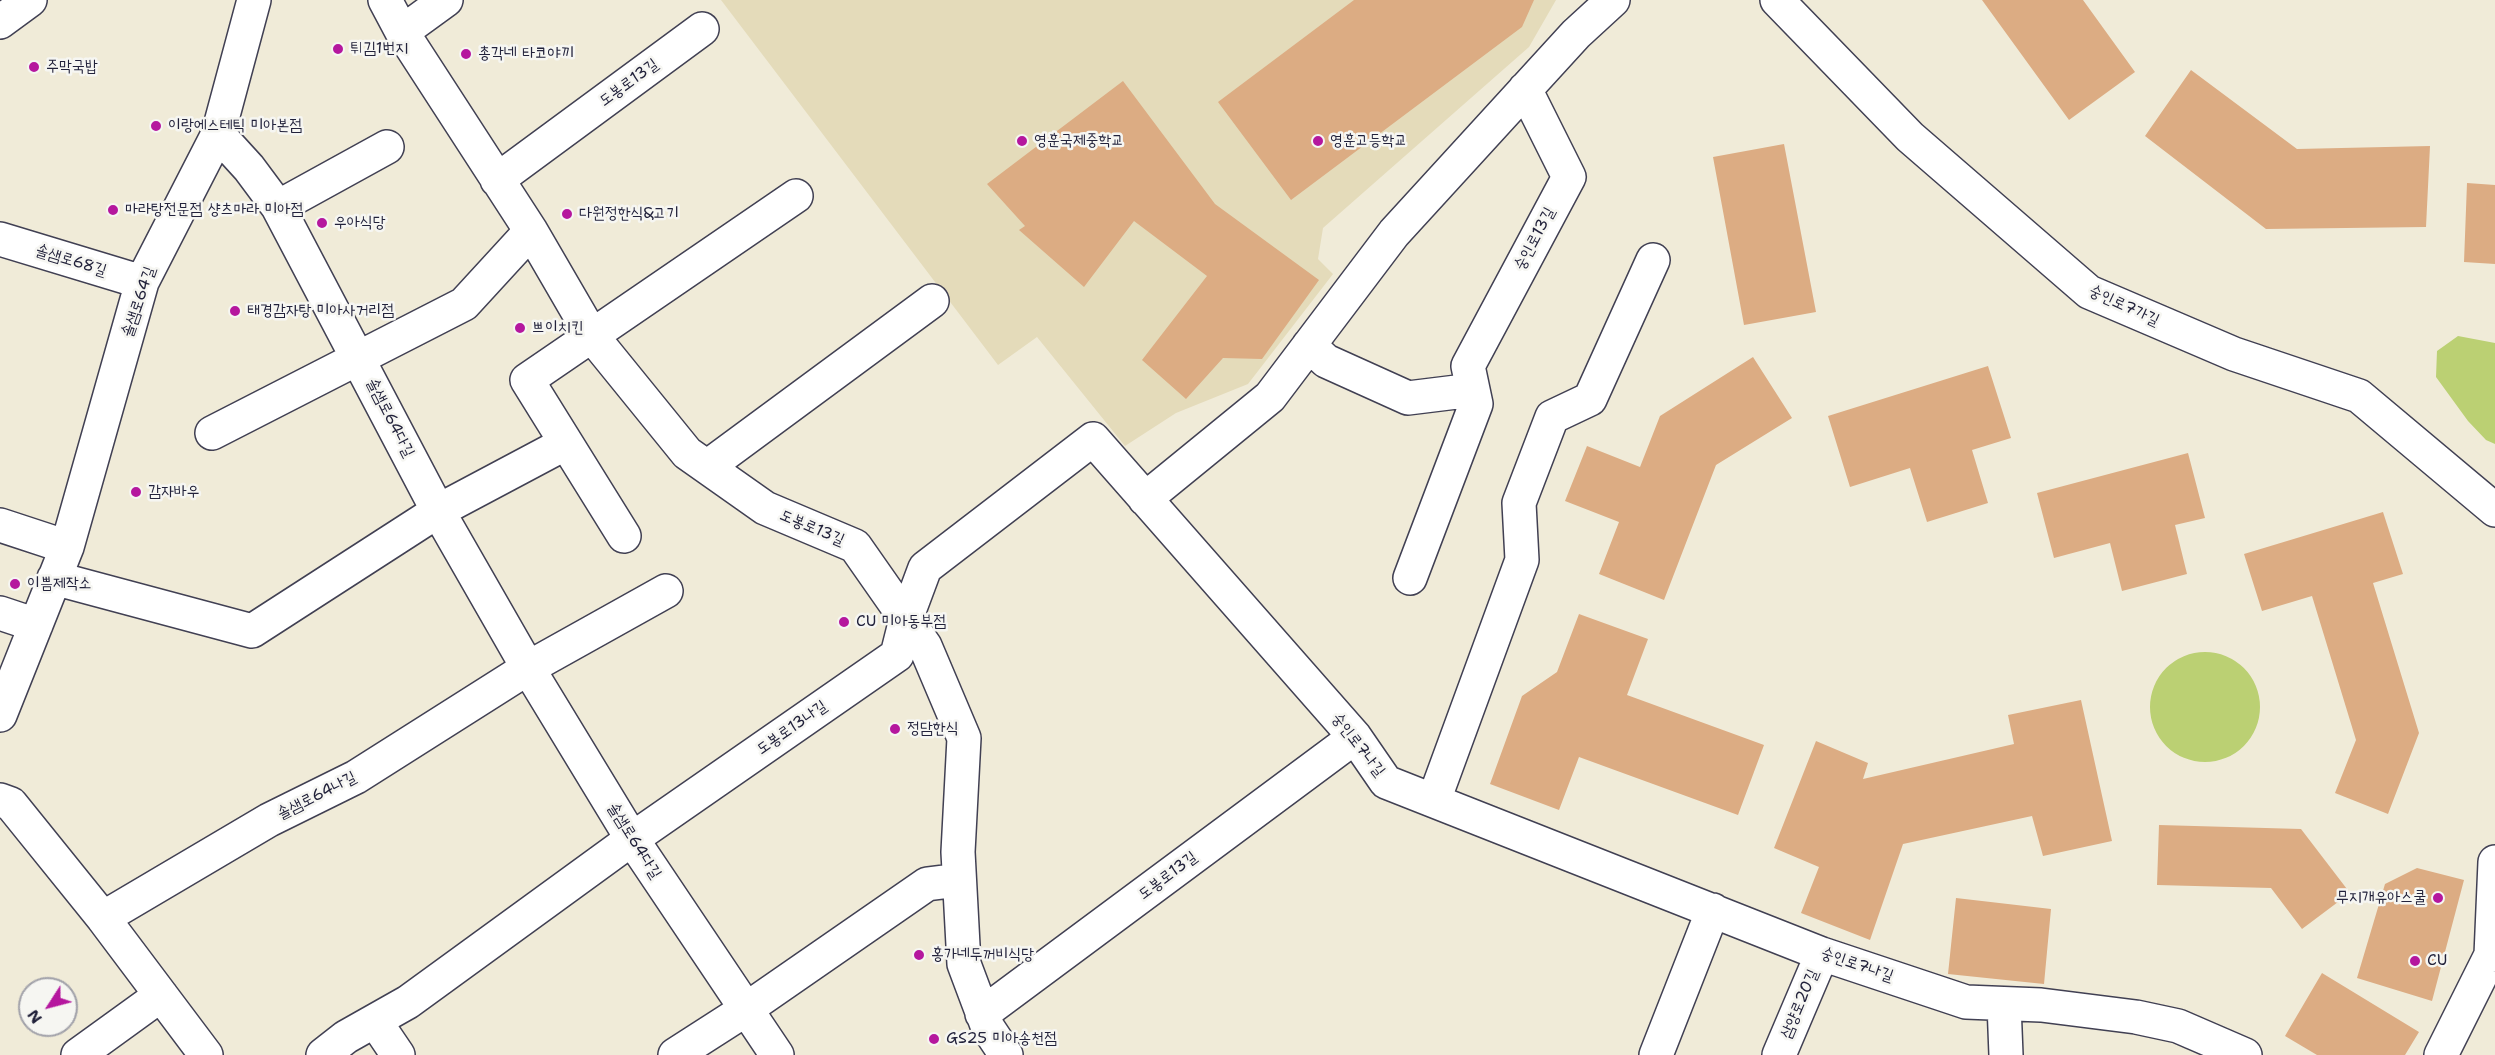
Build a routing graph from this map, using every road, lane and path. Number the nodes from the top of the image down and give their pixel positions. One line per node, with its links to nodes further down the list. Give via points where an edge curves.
1 (30, 0): 7 (street)
2 (254, 0): 11 (street, 솔샘로64길)
3 (385, 0): 9 (street, 도봉로13길)
4 (446, 0): 9 (street)
5 (1613, 0): 10 (street)
6 (1777, 0): 29 (street, 숭인로7가길, via 1910,137 2089,292 2234,354 2359,396)
7 (0, 22)
8 (702, 29): 13 (street, 도봉로13길)
9 (402, 32): 13 (street, 도봉로13길)
10 (1525, 89): 22 (street, via 1394,233); 24 (street, 숭인로13길, via 1569,177 1468,366)
11 (218, 134): 15 (street, 솔샘로64다길); 19 (street, 솔샘로64길)
12 (387, 147): 15 (street)
13 (497, 180): 16 (street, 도봉로13길)
14 (796, 196): 21 (street)
15 (278, 207): 23 (street, 솔샘로64다길)
16 (531, 231): 21 (street, 도봉로13길); 23 (street, via 464,304)
17 (0, 239): 19 (street, 솔샘로68길)
18 (1653, 260): 44 (street, via 1590,399 1552,417 1520,503 1522,560)
19 (142, 282): 33 (street, 솔샘로64길)
20 (932, 301): 27 (street)
21 (592, 336): 26 (street, via 527,380); 27 (street, 도봉로13길, via 687,453)
22 (1309, 345): 24 (street, via 1326,361 1408,398); 28 (street, via 1270,397)
23 (358, 357): 25 (street); 30 (street, 솔샘로64다길)
24 (1473, 390): 35 (street, 숭인로13길, via 1476,404)
25 (212, 433)
26 (566, 443): 30 (street); 32 (street)
27 (707, 467): 38 (street, 도봉로13길, via 765,507 855,546)
28 (1145, 499): 38 (street, 도봉로13나길, via 1093,439 924,568); 42 (street, 숭인로7나길)
29 (2495, 510)
30 (438, 511): 34 (street, via 252,631); 40 (street, 솔샘로64다길)
31 (0, 525): 33 (street)
32 (624, 536)
33 (67, 547): 34 (street, 솔샘로64길)
34 (54, 578): 39 (street, 솔샘로64길)
35 (1410, 578)
36 (666, 591): 40 (street)
37 (0, 613): 39 (street)
38 (906, 619): 45 (street, 도봉로13나길, via 897,655); 47 (street, 도봉로13길, via 925,646 964,738)
39 (36, 626): 41 (street, 솔샘로64길)
40 (528, 668): 45 (street, 솔샘로64다길); 49 (street, 솔샘로64나길, via 356,777 269,820)
41 (0, 715)
42 (1355, 737): 44 (street, 숭인로7나길, via 1386,782); 55 (street, 도봉로13길)
43 (0, 800): 49 (street, via 11,804)
44 (1434, 800): 48 (street, 숭인로7나길)
45 (632, 839): 54 (street, 솔샘로64다길); 56 (street, 도봉로13나길, via 408,1002)
46 (2495, 862): 50 (street)
47 (959, 880): 54 (street, via 927,884); 55 (street, 도봉로13길, via 964,964)
48 (1713, 910): 51 (street, 숭인로7나길); 64 (street)
49 (103, 918): 52 (street)
50 (2493, 953): 68 (street)
51 (1822, 954): 53 (street, 숭인로7나길, via 1966,1002); 65 (street, 삼양로20길)
52 (161, 995): 57 (street); 58 (street)
53 (2004, 1004): 66 (street); 67 (street, 숭인로7나길, via 2136,1017 2178,1026)
54 (745, 1010): 61 (street); 62 (street, 솔샘로64다길)
55 (982, 1014): 63 (street, 도봉로13길)
56 (375, 1021): 59 (street, 도봉로13나길); 60 (street)
57 (78, 1055)
58 (206, 1055)
59 (323, 1055)
60 (398, 1055)
61 (675, 1055)
62 (777, 1055)
63 (1005, 1055)
64 (1656, 1055)
65 (1779, 1055)
66 (2006, 1055)
67 (2245, 1055)
68 (2441, 1055)

